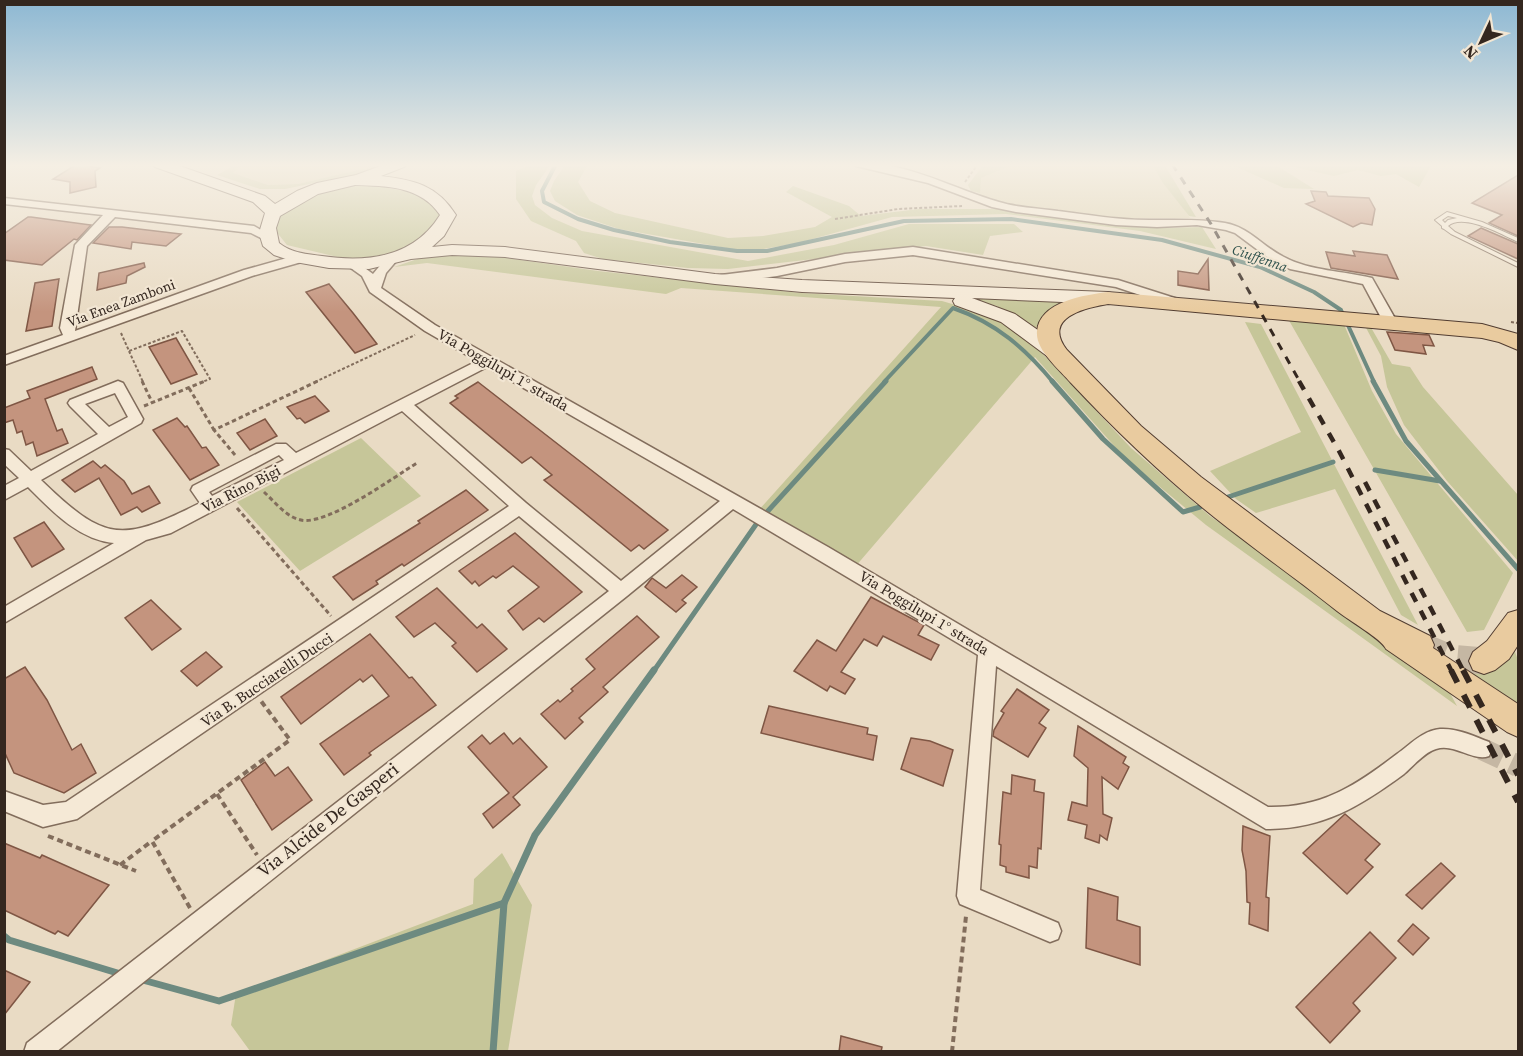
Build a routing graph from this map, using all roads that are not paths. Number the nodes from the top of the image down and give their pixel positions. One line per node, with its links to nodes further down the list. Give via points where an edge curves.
1 (112, 213): 24 (street, via 81,245 68,328)
2 (115, 213): 6 (street)
3 (448, 213): 7 (main road)
4 (1054, 213): 21 (street, via 1116,222 1197,222 1228,227 1294,266 1368,281)
5 (272, 214): 6 (street, via 244,222); 9 (main road)
6 (206, 223): 9 (street, via 254,230)
7 (456, 225): 10 (main road); 11 (main road)
8 (1518, 240): 13 (lane, via 1455,214 1442,215 1438,220 1444,227)
9 (272, 243): 12 (main road); 15 (street, Via Enea Zamboni)
10 (505, 252): 11 (main road, via 452,250); 16 (main road)
11 (400, 257): 14 (main road); 17 (street, via 380,272)
12 (301, 258): 14 (main road); 15 (street, Via Enea Zamboni)
13 (1518, 265)
14 (354, 266): 17 (street, Via Poggilupi 1° strada, via 367,274)
15 (248, 273): 24 (street, Via Enea Zamboni)
16 (715, 279): 18 (main road); 20 (street, via 913,251 1118,284)
17 (374, 289): 28 (street, Via Poggilupi 1° strada)
18 (915, 291): 19 (main road); 26 (main road, via 965,302 1008,318)
19 (1108, 298): 20 (main road); 26 (main road, via 1057,315 1048,333)
20 (1177, 303): 21 (main road)
21 (1390, 322): 22 (main road)
22 (1482, 331): 23 (main road); 25 (main road)
23 (1518, 333)
24 (71, 337): 27 (street, Via Enea Zamboni)
25 (1518, 343)
26 (1058, 354): 41 (main road, via 1155,455)
27 (4, 361)
28 (487, 361): 29 (street, Via Rino Bigi); 35 (street, Via Poggilupi 1° strada)
29 (403, 404): 32 (street, Via Rino Bigi); 37 (street)
30 (108, 435): 30 (street, via 136,419 118,386 75,403); 33 (street)
31 (4, 454): 33 (street, Via Rino Bigi)
32 (295, 461): 36 (street, Via Rino Bigi); 36 (street, via 281,448 199,490)
33 (31, 479): 34 (street); 38 (street, Via Rino Bigi, via 78,523 104,536)
34 (4, 494)
35 (732, 500): 39 (street, Via Alcide De Gasperi); 44 (street, Via Poggilupi 1° strada)
36 (210, 505): 38 (street, Via Rino Bigi)
37 (520, 507): 39 (street); 48 (street, Via B. Bucciarelli Ducci, via 70,812 43,816)
38 (140, 537): 40 (street)
39 (621, 591): 50 (street, Via Alcide De Gasperi)
40 (4, 616)
41 (1372, 621): 43 (main road); 46 (main road)
42 (1518, 622): 45 (main road, via 1498,650)
43 (1419, 645)
44 (988, 651): 47 (street, Via Poggilupi 1° strada, via 1266,818 1282,819 1332,809 1368,788 1432,740 1463,740); 49 (street, via 968,896)
45 (1484, 661)
46 (1518, 723)
47 (1482, 749)
48 (4, 801)
49 (1050, 931)
50 (36, 1052)

